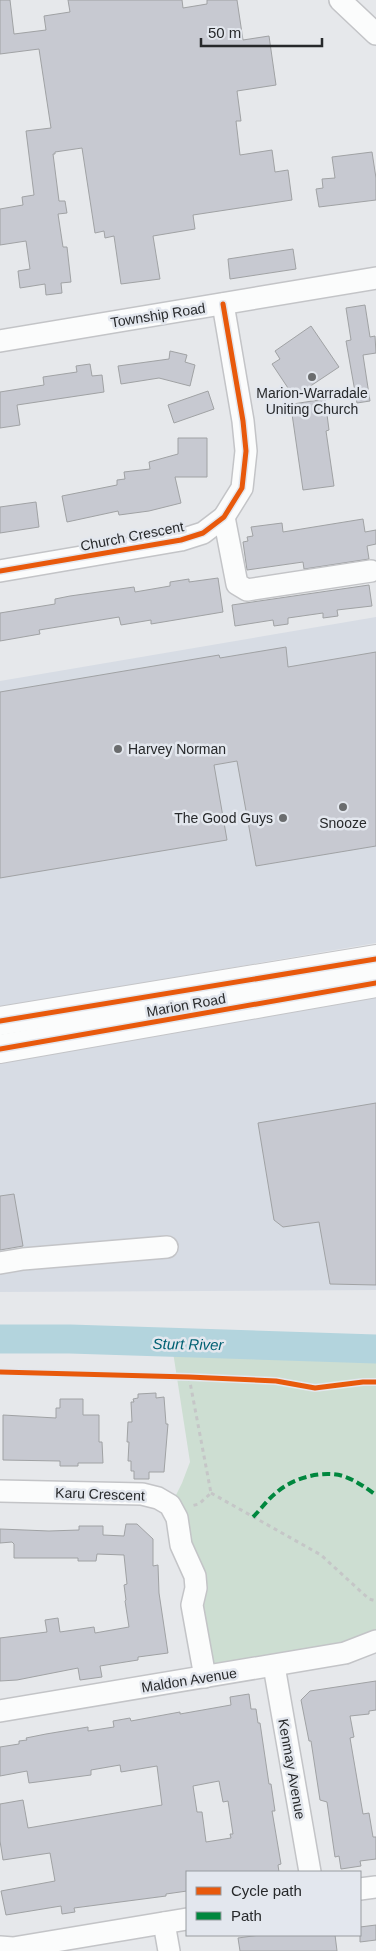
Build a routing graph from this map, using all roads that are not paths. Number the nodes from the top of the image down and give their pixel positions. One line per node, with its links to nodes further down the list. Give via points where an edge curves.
1 (340, 0): 2 (street)
2 (376, 34)
3 (376, 278): 4 (street, Township Road)
4 (223, 304): 5 (street, Township Road); 6 (street, Church Crescent, via 246,451 242,488)
5 (0, 341)
6 (224, 517): 7 (street, Church Crescent, via 203,533 181,540); 8 (street, via 237,584 246,590)
7 (0, 572)
8 (371, 572)
9 (376, 959): 11 (main road, Marion Road)
10 (376, 983): 12 (main road, Marion Road)
11 (0, 1021)
12 (0, 1049)
13 (168, 1247): 14 (street)
14 (0, 1263)
15 (0, 1491): 18 (street, Karu Crescent, via 142,1494 170,1505 195,1576 192,1605)
16 (376, 1641): 17 (street, Maldon Avenue, via 345,1653)
17 (274, 1666): 18 (street, Maldon Avenue); 20 (street, Kenmay Avenue)
18 (204, 1677): 19 (street, Maldon Avenue)
19 (0, 1711)
20 (310, 1871)
21 (376, 1887): 22 (street)
22 (361, 1890)
23 (186, 1919): 24 (street)
24 (164, 1923): 25 (street, via 13,1948); 26 (street)
25 (0, 1947)
26 (169, 1951)

